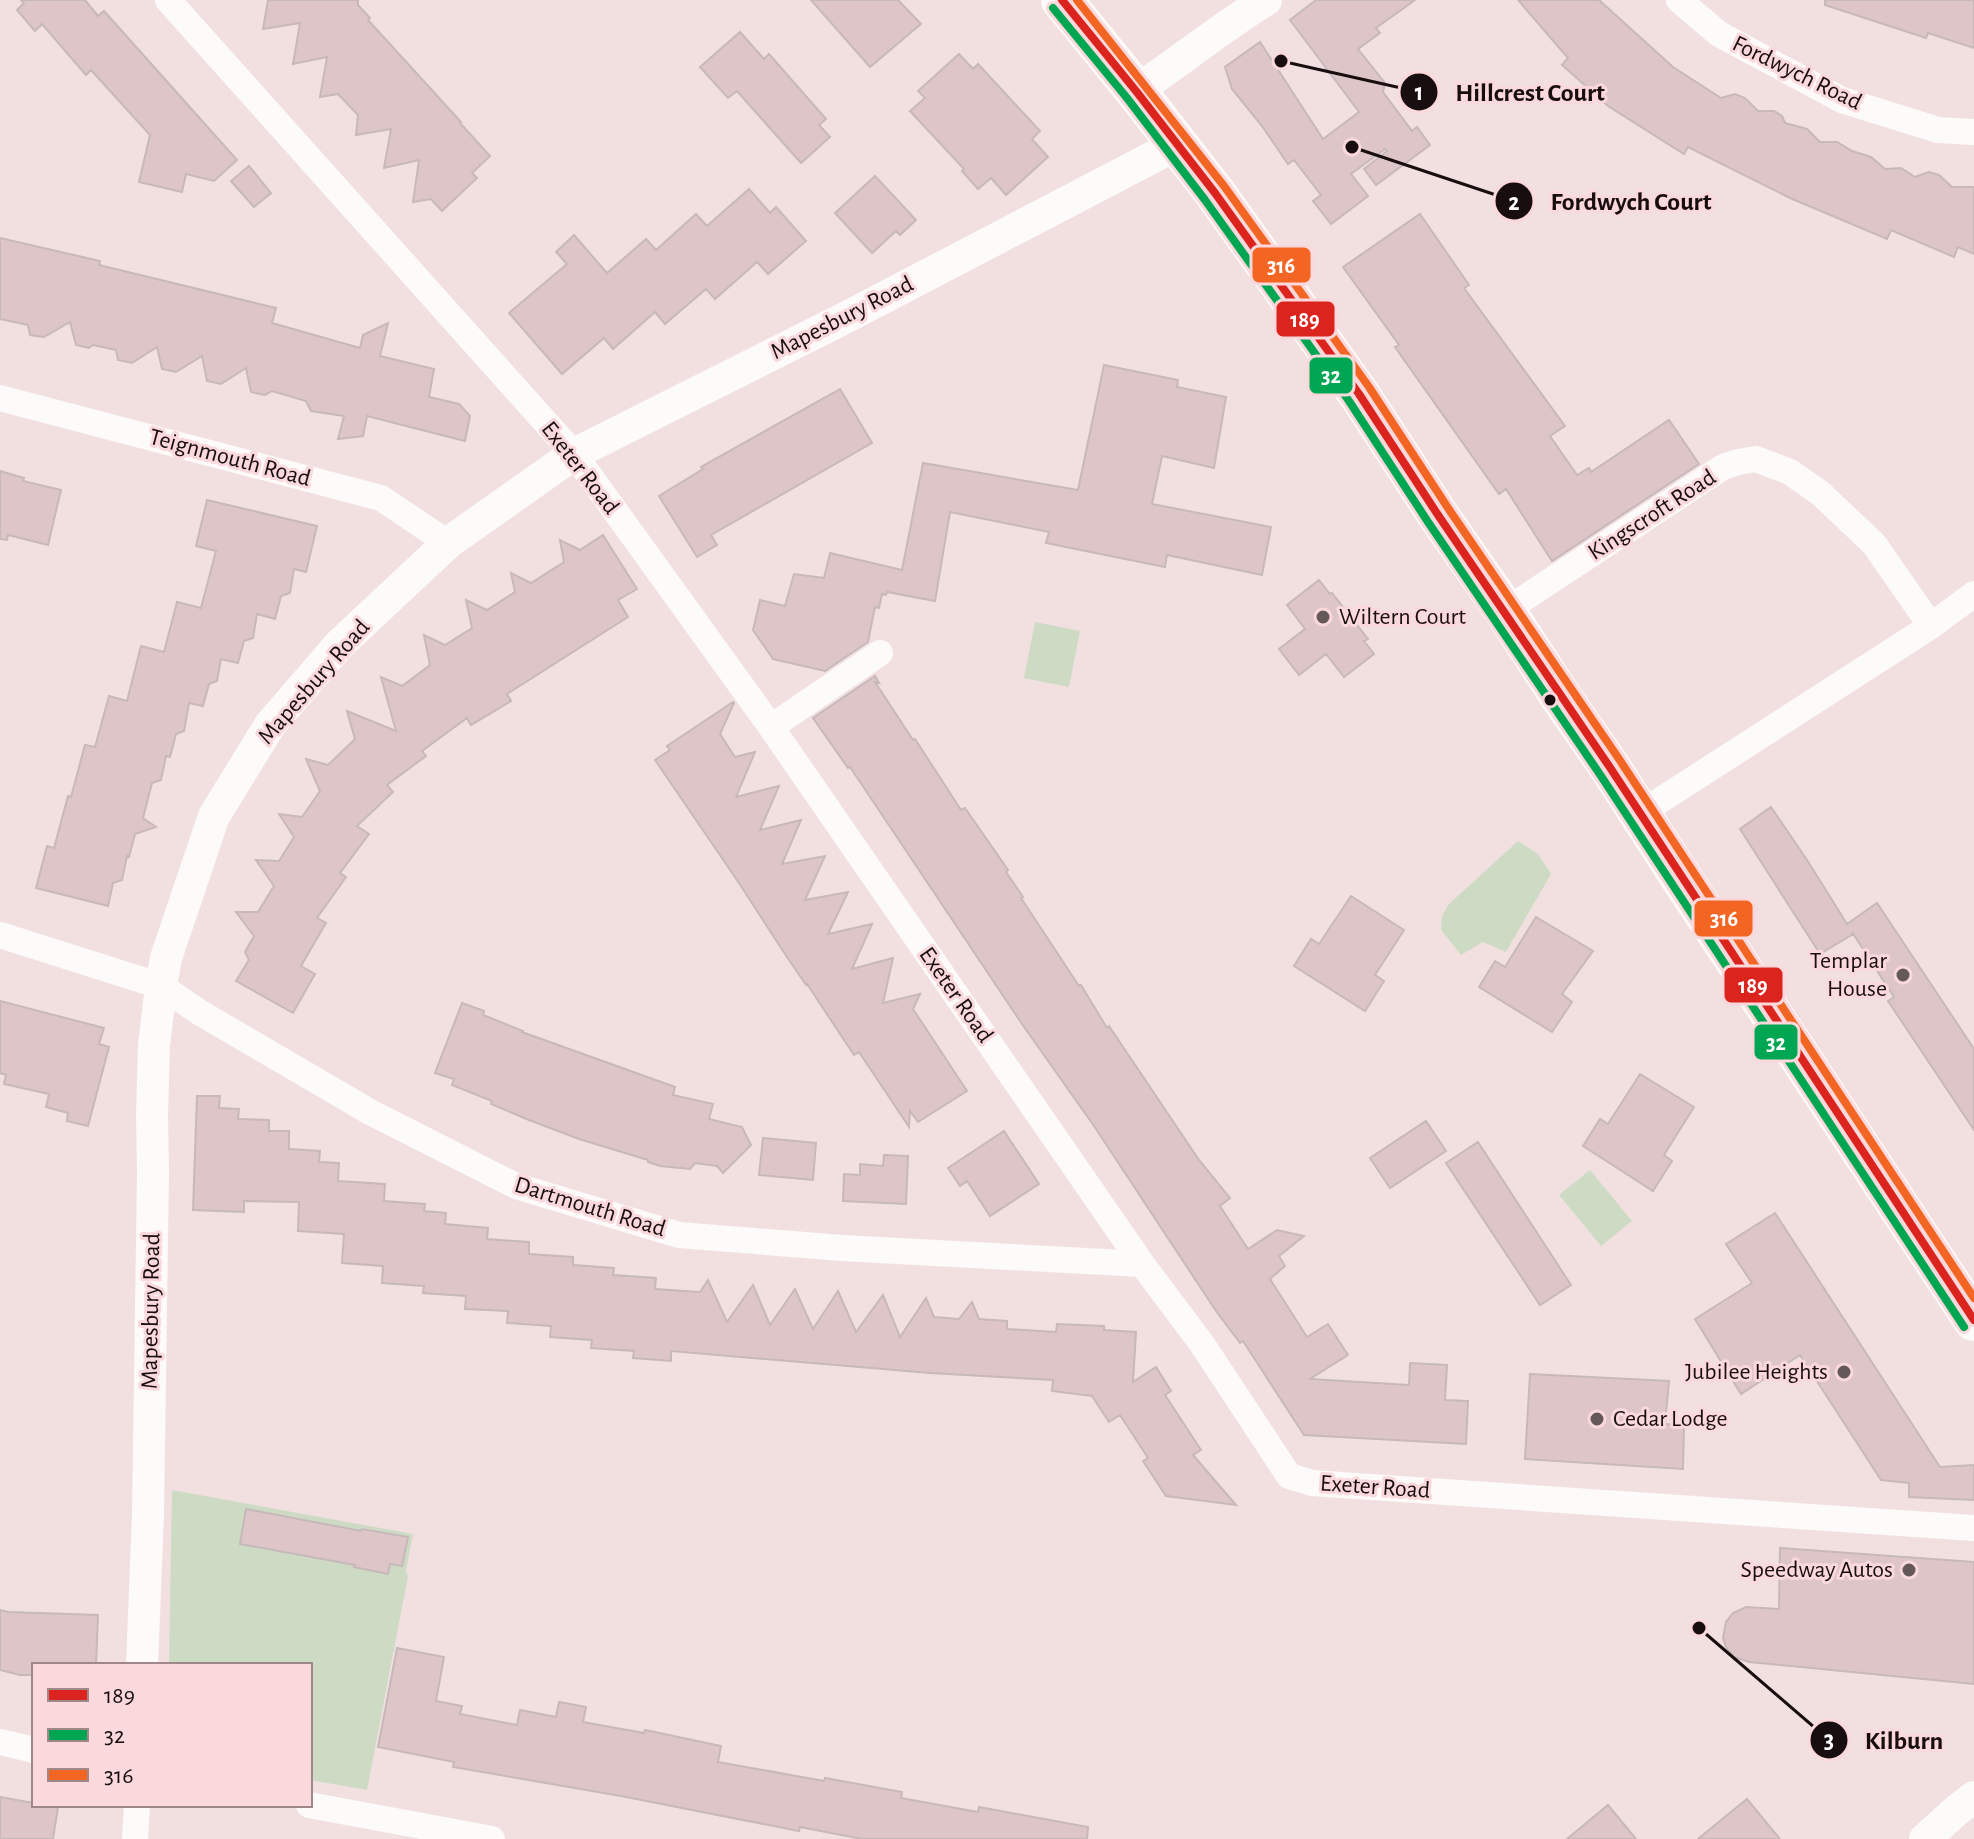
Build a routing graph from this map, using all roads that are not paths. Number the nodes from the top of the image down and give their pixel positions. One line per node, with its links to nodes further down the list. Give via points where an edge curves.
1 (168, 0): 9 (street, Exeter Road)
2 (1062, 0): 5 (main road)
3 (1266, 0): 5 (street)
4 (1679, 0): 6 (street, Fordwych Road, via 1719,34 1842,100 1938,130)
5 (1136, 91): 7 (main road)
6 (1974, 132)
7 (1178, 144): 9 (street, Mapesbury Road); 12 (main road, via 1359,394)
8 (0, 398): 10 (street, Teignmouth Road, via 381,498)
9 (574, 454): 10 (street, Mapesbury Road); 15 (street, Exeter Road)
10 (448, 543): 18 (street, Mapesbury Road, via 339,645 270,725 214,816)
11 (1974, 594): 13 (street)
12 (1505, 611): 13 (street, Kingscroft Road, via 1723,467 1756,459 1790,472 1820,493 1874,544); 16 (main road)
13 (1931, 626): 16 (street)
14 (880, 653): 15 (street)
15 (771, 727): 19 (street, Exeter Road)
16 (1639, 814): 20 (main road)
17 (0, 935): 18 (street, Dartmouth Road)
18 (161, 986): 19 (street, Dartmouth Road, via 370,1112 516,1186 679,1235); 22 (street, Mapesbury Road, via 152,1114)
19 (1142, 1264): 21 (street, Exeter Road, via 1289,1476 1301,1480)
20 (1974, 1320)
21 (1974, 1528)
22 (142, 1663)
23 (0, 1742): 24 (street)
24 (32, 1750)
25 (1974, 1797): 30 (street)
26 (312, 1806): 29 (street)
27 (137, 1807): 28 (street)
28 (135, 1839)
29 (492, 1839)
30 (1925, 1839)

